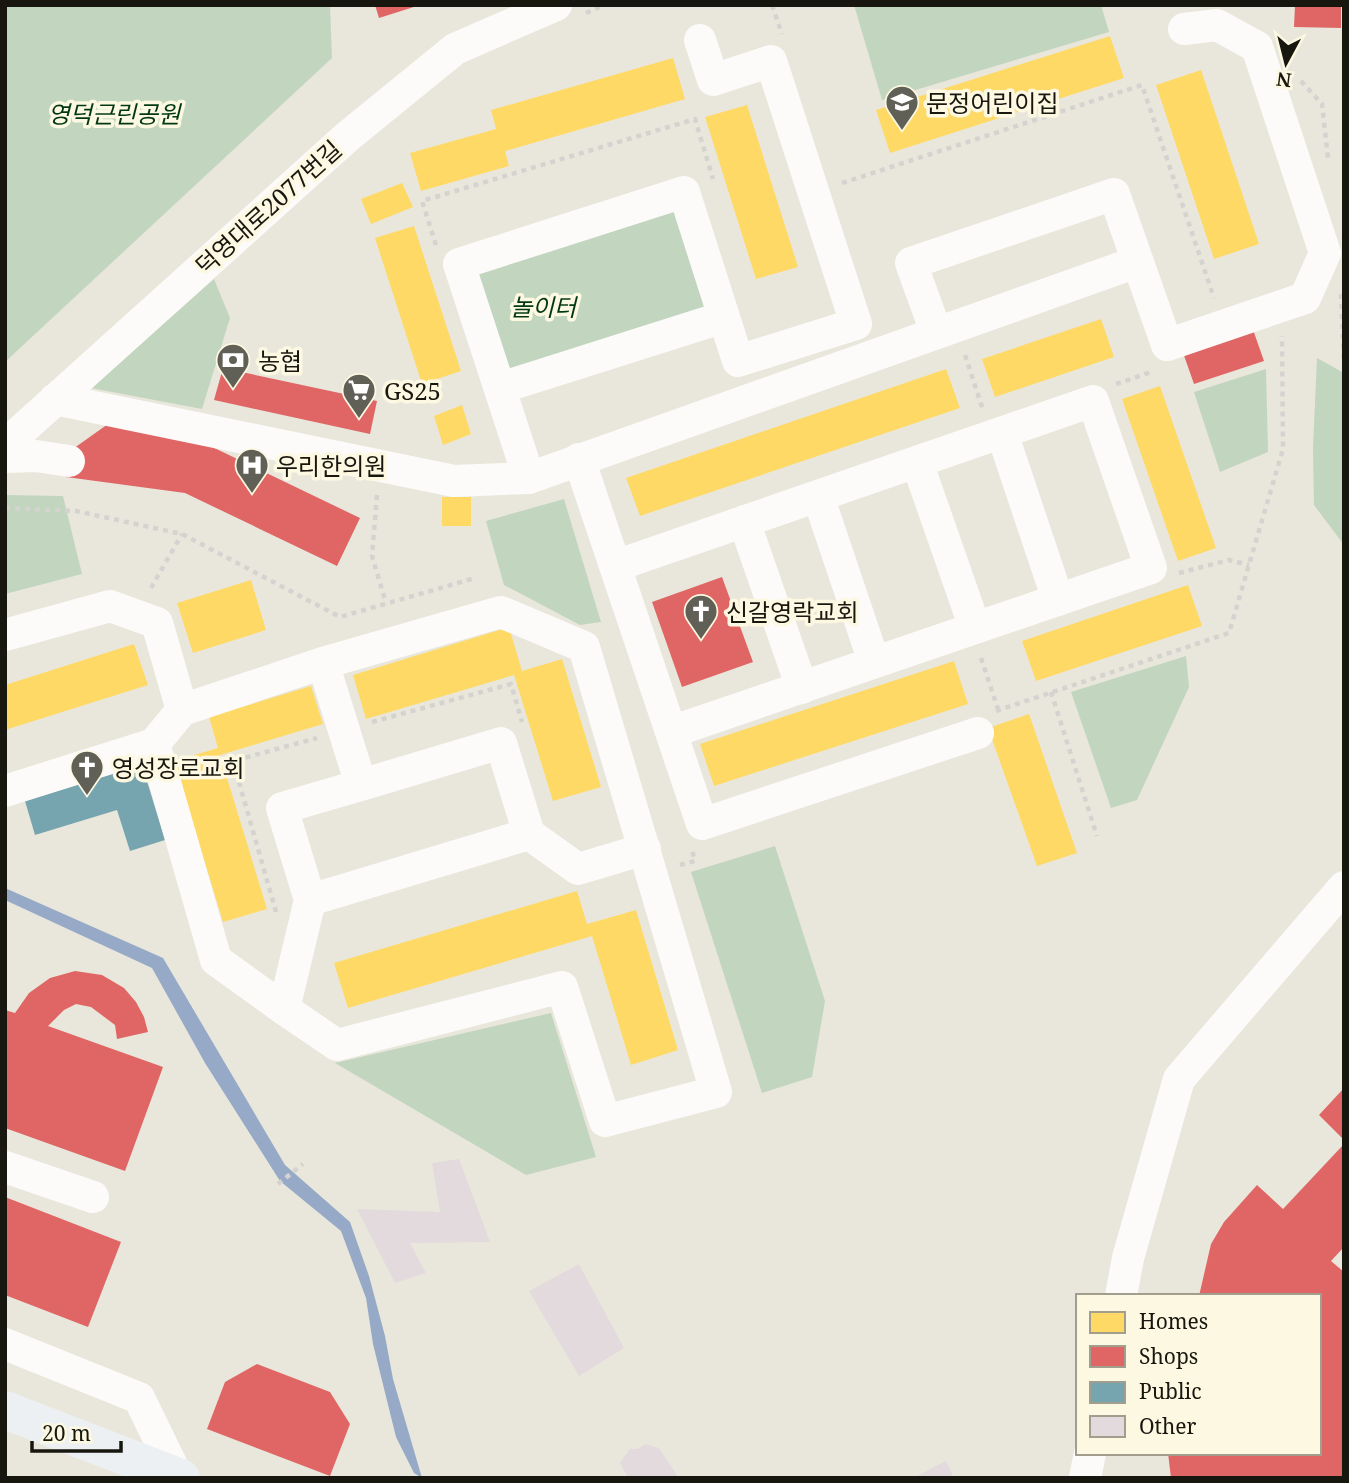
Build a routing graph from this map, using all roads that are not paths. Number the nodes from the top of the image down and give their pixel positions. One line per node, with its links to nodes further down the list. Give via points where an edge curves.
1 (568, 10): 8 (street, 덕영대로2077번길, via 455,49 347,137)
2 (1184, 29): 4 (street, via 1217,25 1257,47 1325,253 1305,298 1167,345)
3 (700, 40): 5 (street, via 713,80 771,61 856,324 738,361)
4 (1137, 262): 6 (street); 6 (street, via 1114,194 911,263)
5 (724, 317): 7 (street); 7 (street, via 684,192 459,264)
6 (949, 338): 12 (street)
7 (500, 388): 15 (street)
8 (55, 399): 10 (street, 덕영대로2077번길); 15 (street, via 454,481)
9 (993, 425): 14 (street); 19 (street); 19 (street, via 1093,401 1151,568)
10 (5, 446)
11 (5, 457): 13 (street)
12 (579, 460): 15 (street); 18 (street)
13 (69, 461)
14 (918, 462): 16 (street); 21 (street)
15 (529, 478)
16 (818, 496): 17 (street); 22 (street)
17 (744, 521): 18 (street); 24 (street)
18 (615, 566): 27 (street)
19 (1058, 600): 21 (street)
20 (5, 635): 25 (street, via 110,606 157,623)
21 (977, 640): 22 (street)
22 (874, 662): 24 (street)
23 (323, 663): 25 (street); 29 (street); 32 (street, via 501,612 584,647)
24 (802, 688): 27 (street)
25 (181, 710): 28 (street)
26 (988, 721): 27 (street, via 702,824)
27 (671, 733)
28 (154, 744): 30 (street); 35 (street, via 216,960)
29 (361, 785): 31 (street, via 501,743); 34 (street, via 282,808)
30 (5, 791)
31 (528, 834): 32 (street, via 578,869); 34 (street)
32 (645, 849): 35 (street, via 716,1092 605,1121 562,987 337,1045)
33 (1344, 887): 38 (street, via 1179,1079)
34 (310, 900): 35 (street)
35 (284, 1010)
36 (5, 1167): 37 (street)
37 (93, 1197)
38 (1121, 1294)
39 (5, 1344): 42 (street, via 139,1398)
40 (5, 1410): 42 (main road)
41 (1090, 1455): 43 (street)
42 (179, 1477)
43 (1085, 1478)

